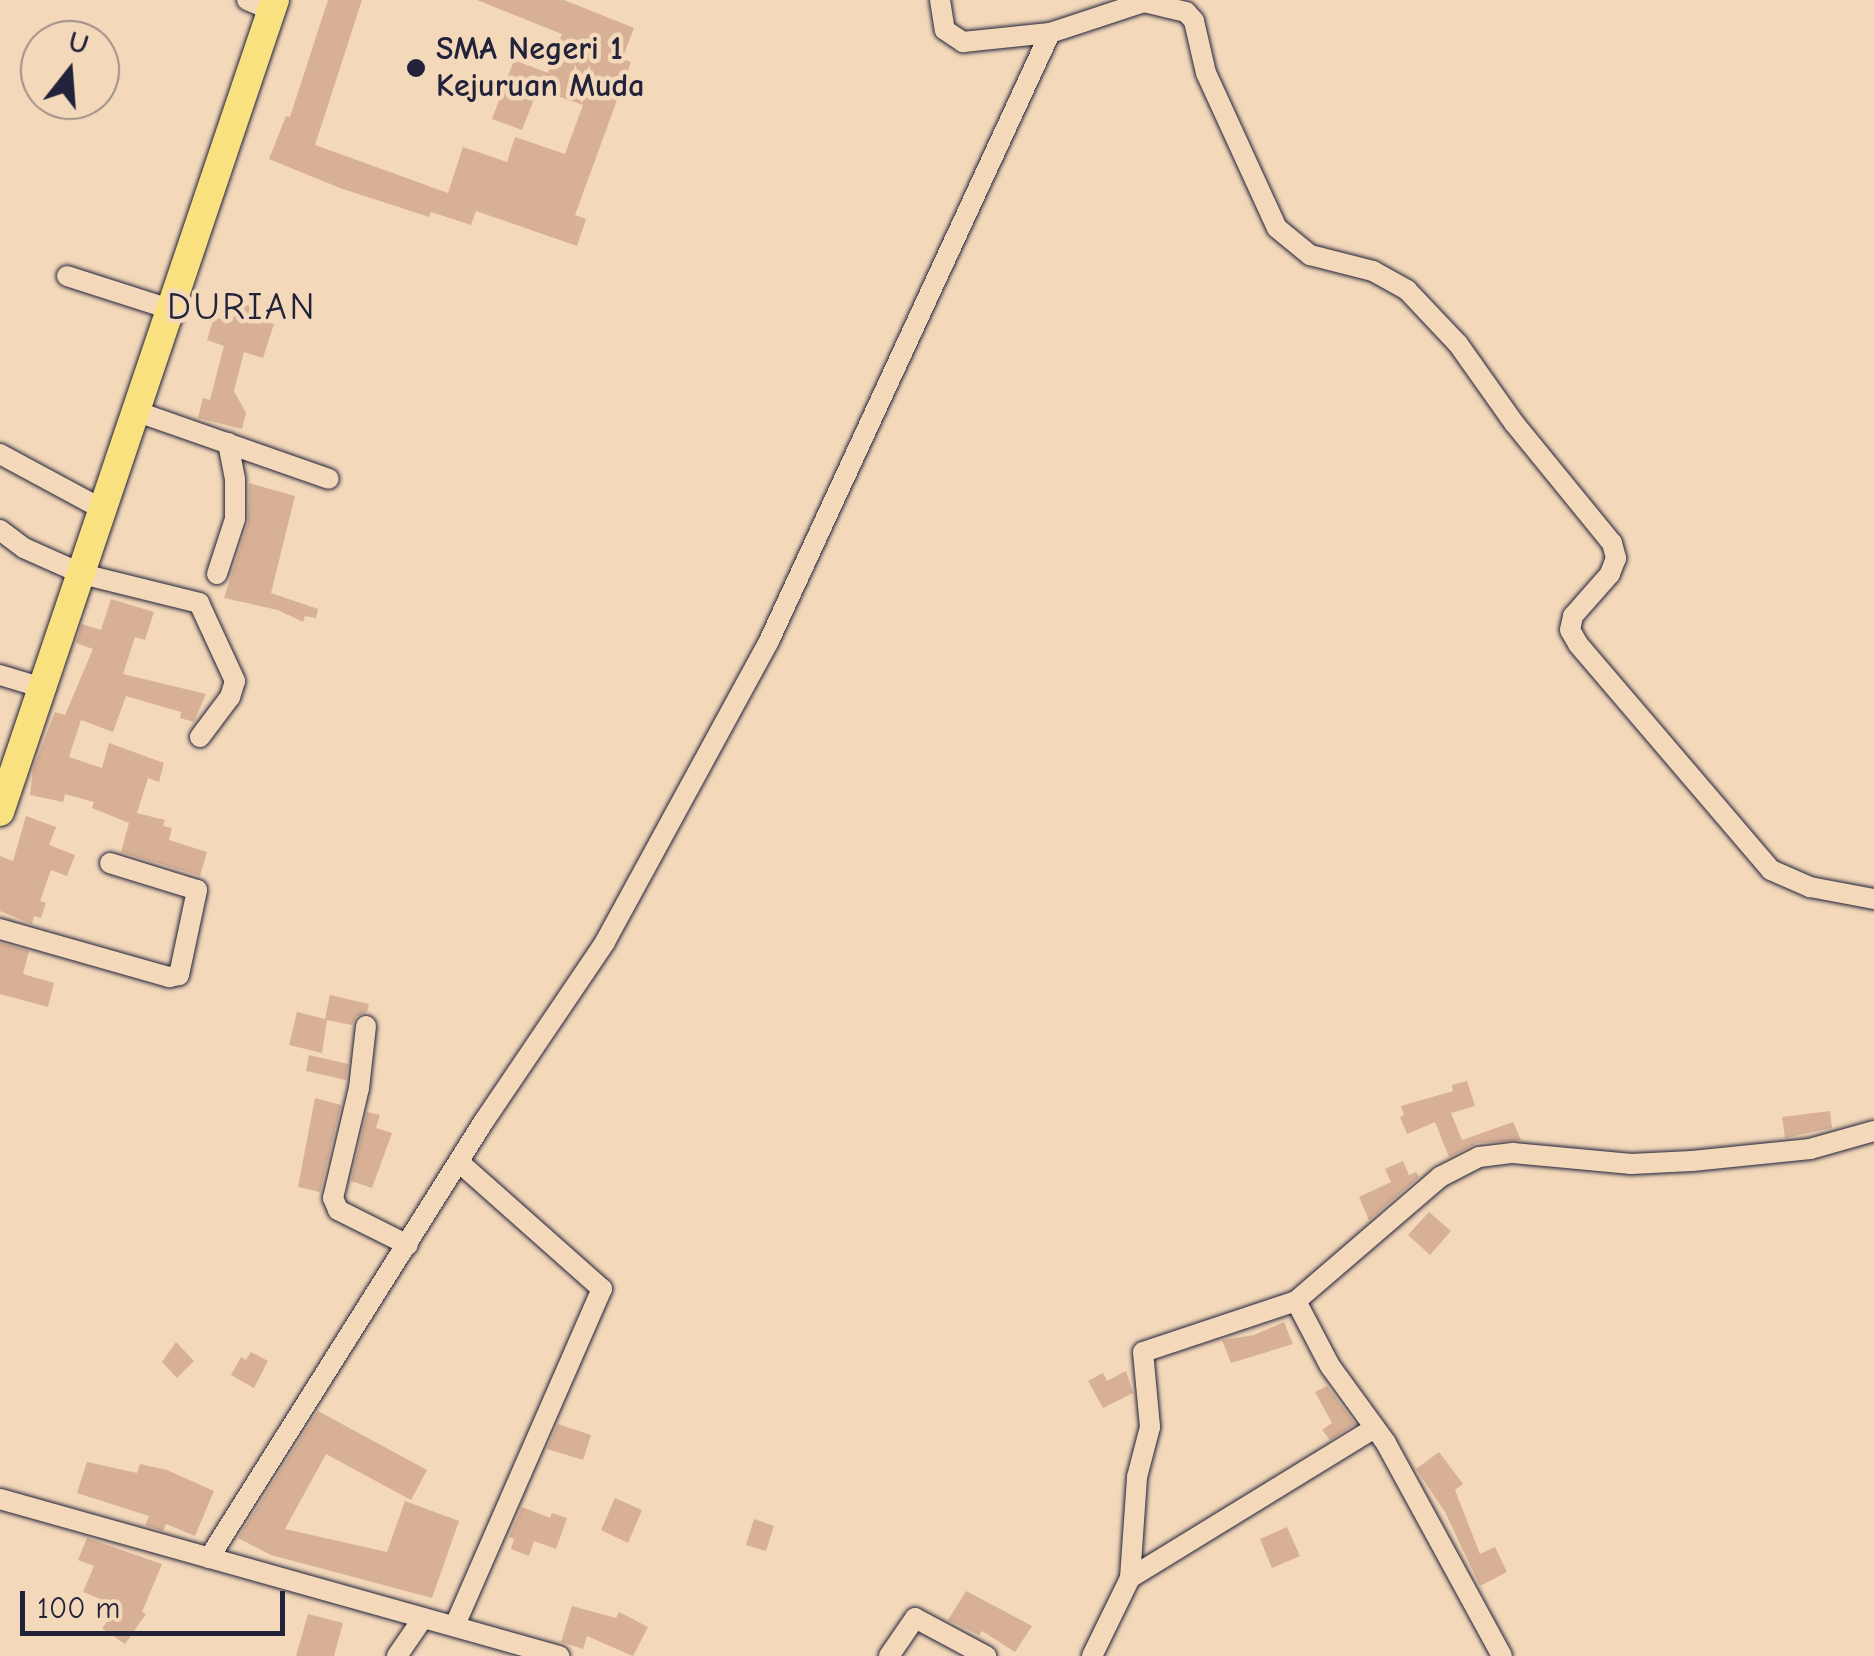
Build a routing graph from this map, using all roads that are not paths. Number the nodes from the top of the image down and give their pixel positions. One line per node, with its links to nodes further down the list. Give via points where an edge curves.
1 (940, 0): 3 (street, via 945,30 963,42)
2 (264, 3): 5 (main road)
3 (1050, 33): 19 (street, via 1144,2 1186,12 1206,73 1277,228 1310,254 1374,272 1407,290 1458,344 1612,543 1610,574 1573,616 1570,630 1578,644 1771,870); 23 (street, via 769,641 605,942)
4 (67, 276): 5 (street)
5 (173, 310): 6 (main road)
6 (138, 412): 7 (street); 10 (main road)
7 (228, 442): 9 (street); 13 (street, via 235,518)
8 (0, 454): 10 (street)
9 (329, 479)
10 (104, 510): 12 (main road)
11 (0, 530): 12 (street)
12 (82, 574): 15 (main road); 16 (street, via 202,607 234,681)
13 (217, 574)
14 (0, 675): 15 (street)
15 (43, 688): 17 (main road)
16 (200, 738)
17 (0, 812)
18 (110, 863): 20 (street, via 196,890 179,975)
19 (1874, 899)
20 (0, 929)
21 (366, 1026): 24 (street, via 359,1088 332,1198 338,1210)
22 (1874, 1130): 25 (street, via 1810,1148 1692,1161 1480,1157 1440,1177)
23 (460, 1162): 24 (street); 31 (street, via 602,1289)
24 (408, 1244): 28 (street)
25 (1296, 1302): 26 (street, via 1330,1366); 29 (street, via 1143,1352 1150,1427 1137,1477)
26 (1375, 1428): 29 (street); 37 (street)
27 (0, 1499): 28 (street)
28 (208, 1558): 30 (street)
29 (1130, 1578): 36 (street)
30 (423, 1618): 31 (street); 32 (street)
31 (455, 1625): 33 (street)
32 (397, 1656)
33 (559, 1656)
34 (888, 1656): 35 (street, via 915,1618)
35 (986, 1656)
36 (1092, 1656)
37 (1502, 1656)

